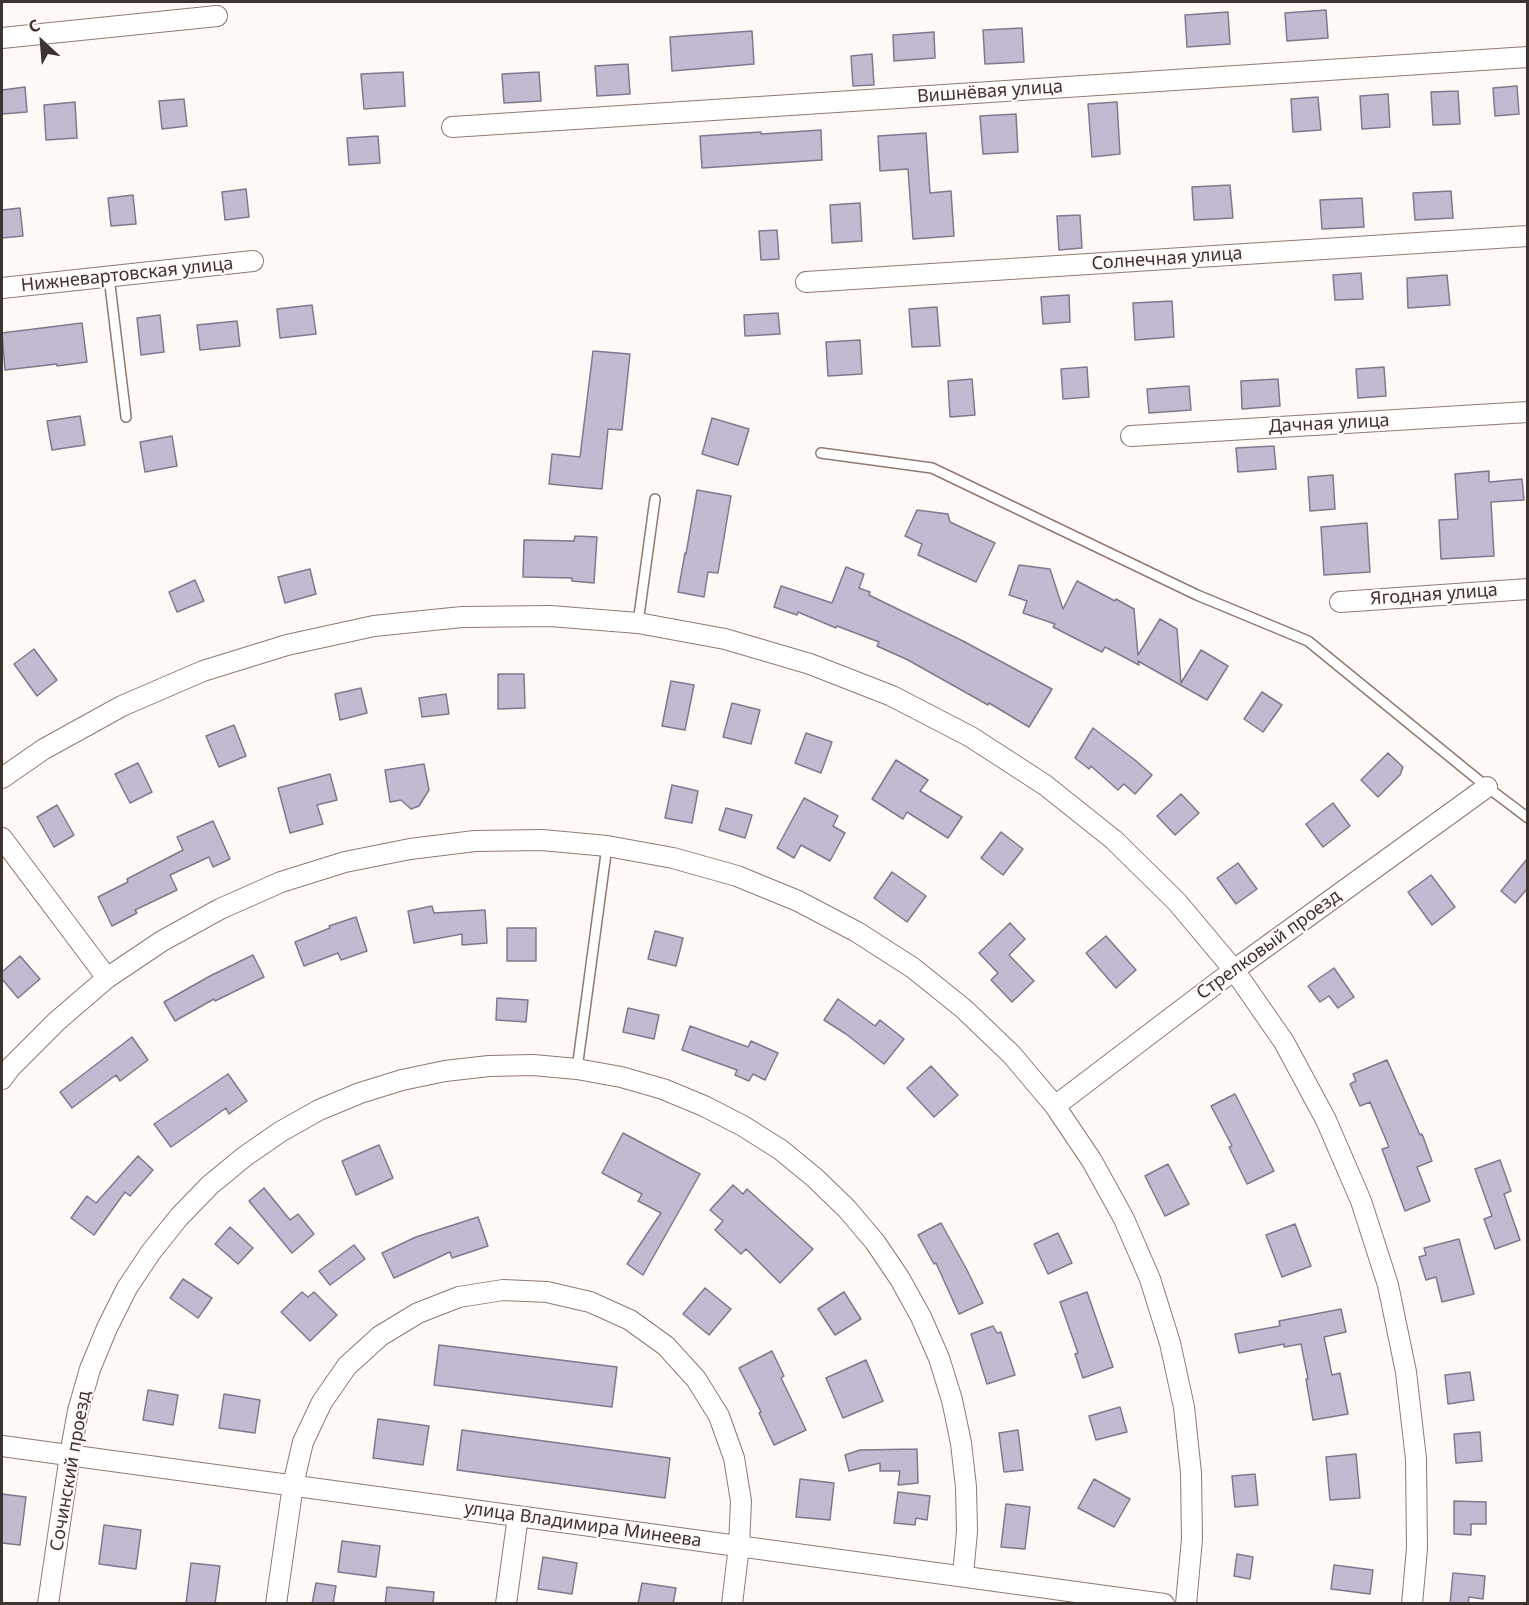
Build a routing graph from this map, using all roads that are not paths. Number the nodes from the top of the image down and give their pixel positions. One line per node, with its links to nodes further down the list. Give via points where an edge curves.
1 (217, 16): 2 (street)
2 (2, 38)
3 (1527, 57): 4 (street, Вишнёвая улица)
4 (452, 127)
5 (1527, 236): 8 (street, Солнечная улица)
6 (252, 261): 7 (street, Нижневартовская улица)
7 (110, 276): 9 (street, Нижневартовская улица); 11 (lane)
8 (806, 282)
9 (2, 288)
10 (1527, 412): 12 (street, Дачная улица)
11 (126, 417)
12 (1131, 436)
13 (821, 453): 19 (lane, via 932,468 1197,596 1308,641)
14 (655, 499): 17 (lane)
15 (1527, 589): 16 (street, Ягодная улица)
16 (1340, 602)
17 (638, 623): 18 (street, via 550,616 462,616 374,626 287,645 203,672 122,706 44,749); 23 (street, via 725,639 810,664 892,696 971,737 1045,785 1114,840 1177,902)
18 (2, 778)
19 (1487, 787): 20 (lane); 23 (street, Стрелковый проезд)
20 (1527, 818)
21 (2, 838): 24 (street)
22 (607, 846): 24 (street, via 542,840 476,841 345,862 282,882 220,909 162,940); 25 (lane); 27 (street, via 673,858 737,876 798,901 857,932 913,968 964,1009 1012,1055)
23 (1234, 970): 27 (street, Стрелковый проезд); 40 (street, via 1284,1042 1326,1120 1361,1201 1388,1285 1406,1371 1416,1459 1417,1548)
24 (108, 978): 26 (street, via 57,1021)
25 (577, 1069): 29 (street, Сочинский проезд, via 489,1066 402,1080 319,1110 244,1157 179,1217 127,1288 90,1369); 33 (street, Сочинский проезд, via 663,1089 744,1126 815,1178 875,1242 921,1317 952,1400 966,1487)
26 (2, 1079)
27 (1054, 1106): 39 (street, via 1092,1161 1124,1219 1170,1342 1184,1407 1191,1473)
28 (2, 1446): 29 (street, улица Владимира Минеева)
29 (70, 1455): 30 (street, улица Владимира Минеева); 34 (street, Сочинский проезд)
30 (293, 1485): 31 (street, улица Владимира Минеева); 32 (street, via 303,1442 322,1402 347,1366 380,1336 418,1313 459,1297 502,1290 547,1292 590,1302 630,1320 666,1346 696,1378 719,1416 734,1458 741,1501); 35 (street)
31 (518, 1516): 32 (street, улица Владимира Минеева); 36 (street)
32 (739, 1546): 33 (street, улица Владимира Минеева); 37 (street)
33 (963, 1576): 38 (street, улица Владимира Минеева)
34 (48, 1604)
35 (276, 1604)
36 (506, 1604)
37 (732, 1604)
38 (1164, 1604)
39 (1186, 1604)
40 (1412, 1604)

